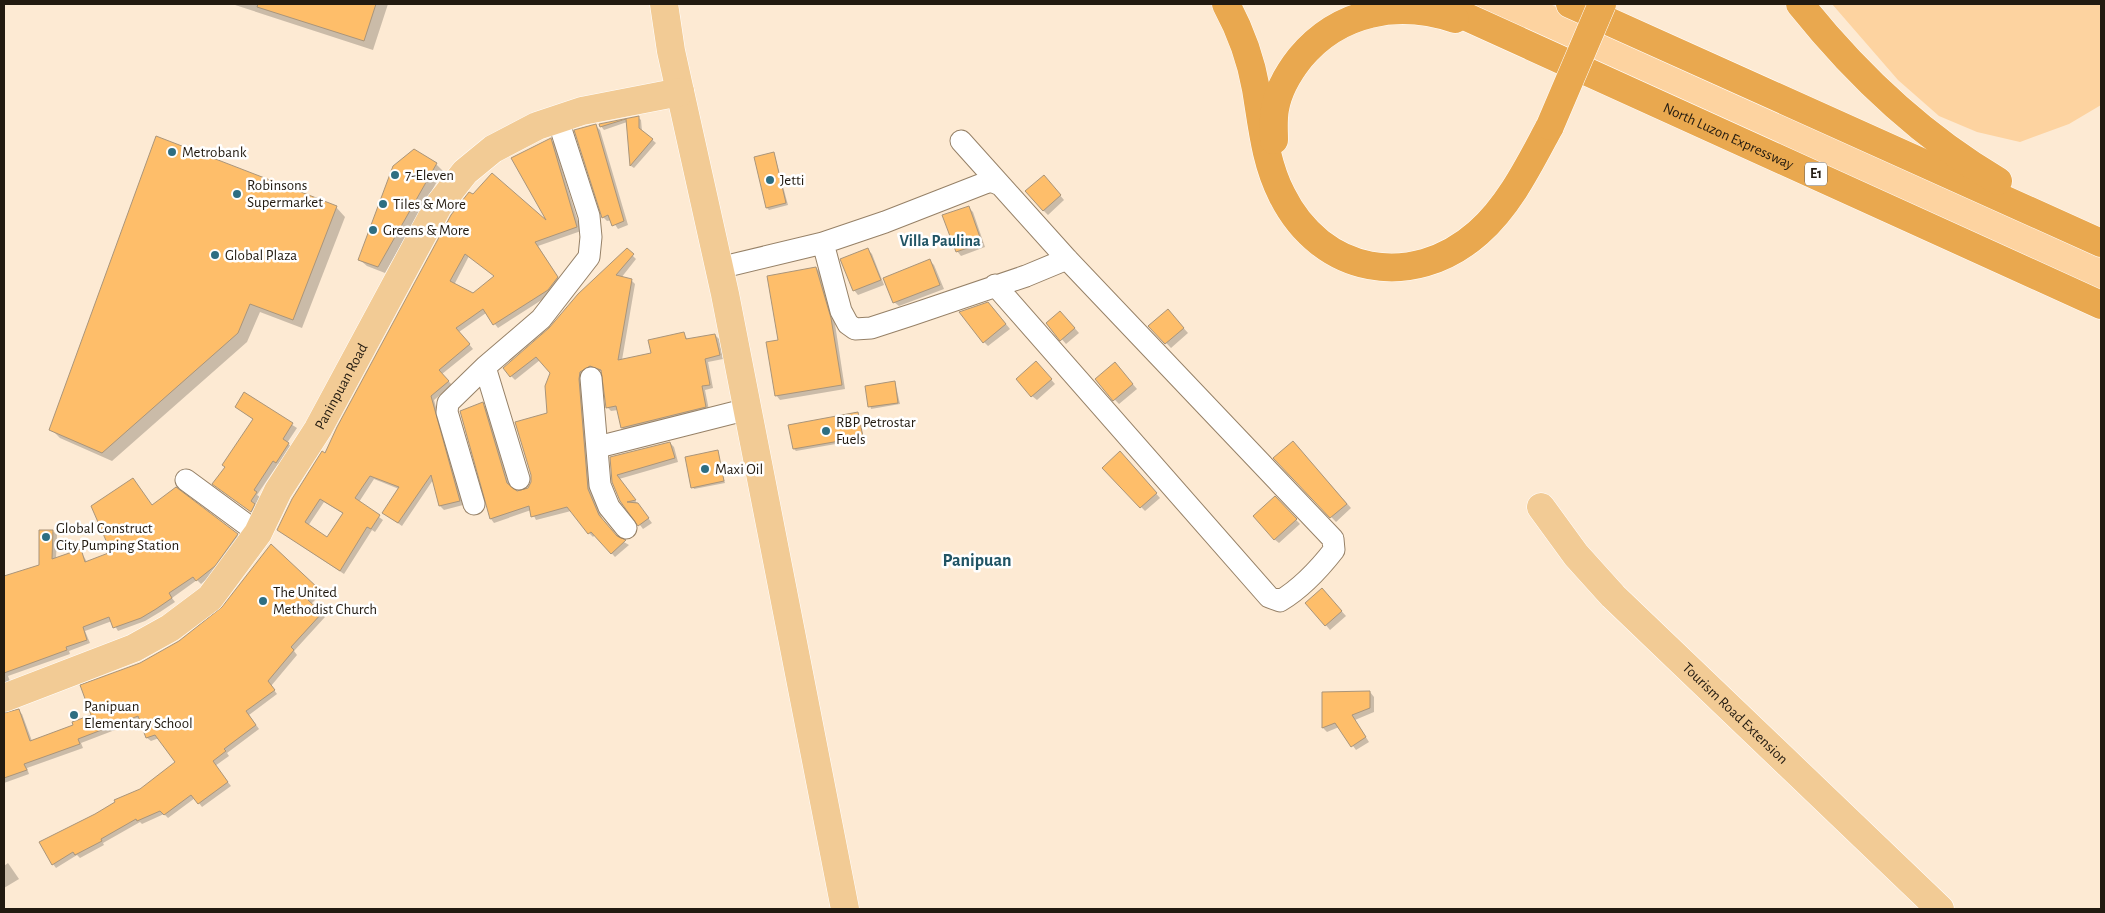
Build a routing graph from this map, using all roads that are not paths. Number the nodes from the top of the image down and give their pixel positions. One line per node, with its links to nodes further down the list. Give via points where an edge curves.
1 (664, 4): 8 (main road)
2 (1226, 4): 11 (highway, via 1250,65)
3 (1438, 4): 7 (highway, North Luzon Expressway / E1)
4 (1570, 4): 13 (highway)
5 (1602, 4): 11 (highway, bridge, via 1550,126 1508,198 1478,233 1435,260 1390,268 1369,266 1329,250 1312,237 1296,218)
6 (1800, 4): 13 (highway, via 1863,77 1929,136)
7 (1530, 44): 11 (highway, via 1447,16 1400,9 1359,16 1340,24 1306,52 1291,70 1280,94 1275,109); 18 (highway, North Luzon Expressway / E1)
8 (680, 92): 9 (main road, Paninpuan Road, via 582,111); 16 (main road)
9 (558, 120): 19 (street, via 589,216 589,257 541,319); 28 (main road, Paninpuan Road, via 537,126 493,149 465,172 438,206)
10 (961, 141): 12 (street)
11 (1274, 178)
12 (998, 184): 14 (street, via 985,183); 15 (street)
13 (2096, 240)
14 (823, 243): 16 (street); 17 (street, via 841,312 855,329 870,328)
15 (1067, 259): 17 (street); 17 (street, via 1333,540 1334,550 1328,558 1290,595 1280,601 1268,597)
16 (719, 268): 21 (main road)
17 (994, 285)
18 (2101, 305)
19 (485, 367): 23 (street); 25 (street, via 448,404 447,412)
20 (591, 378): 22 (street)
21 (748, 409): 22 (street); 30 (main road)
22 (598, 447): 27 (street, via 604,498)
23 (519, 479)
24 (186, 480): 28 (street)
25 (474, 504)
26 (1541, 507): 31 (main road, Tourism Road Extension, via 1576,555 1613,596)
27 (626, 528)
28 (258, 533): 29 (main road, Paninpuan Road, via 210,598 170,628 134,648)
29 (4, 698)
30 (845, 909)
31 (1940, 909)

